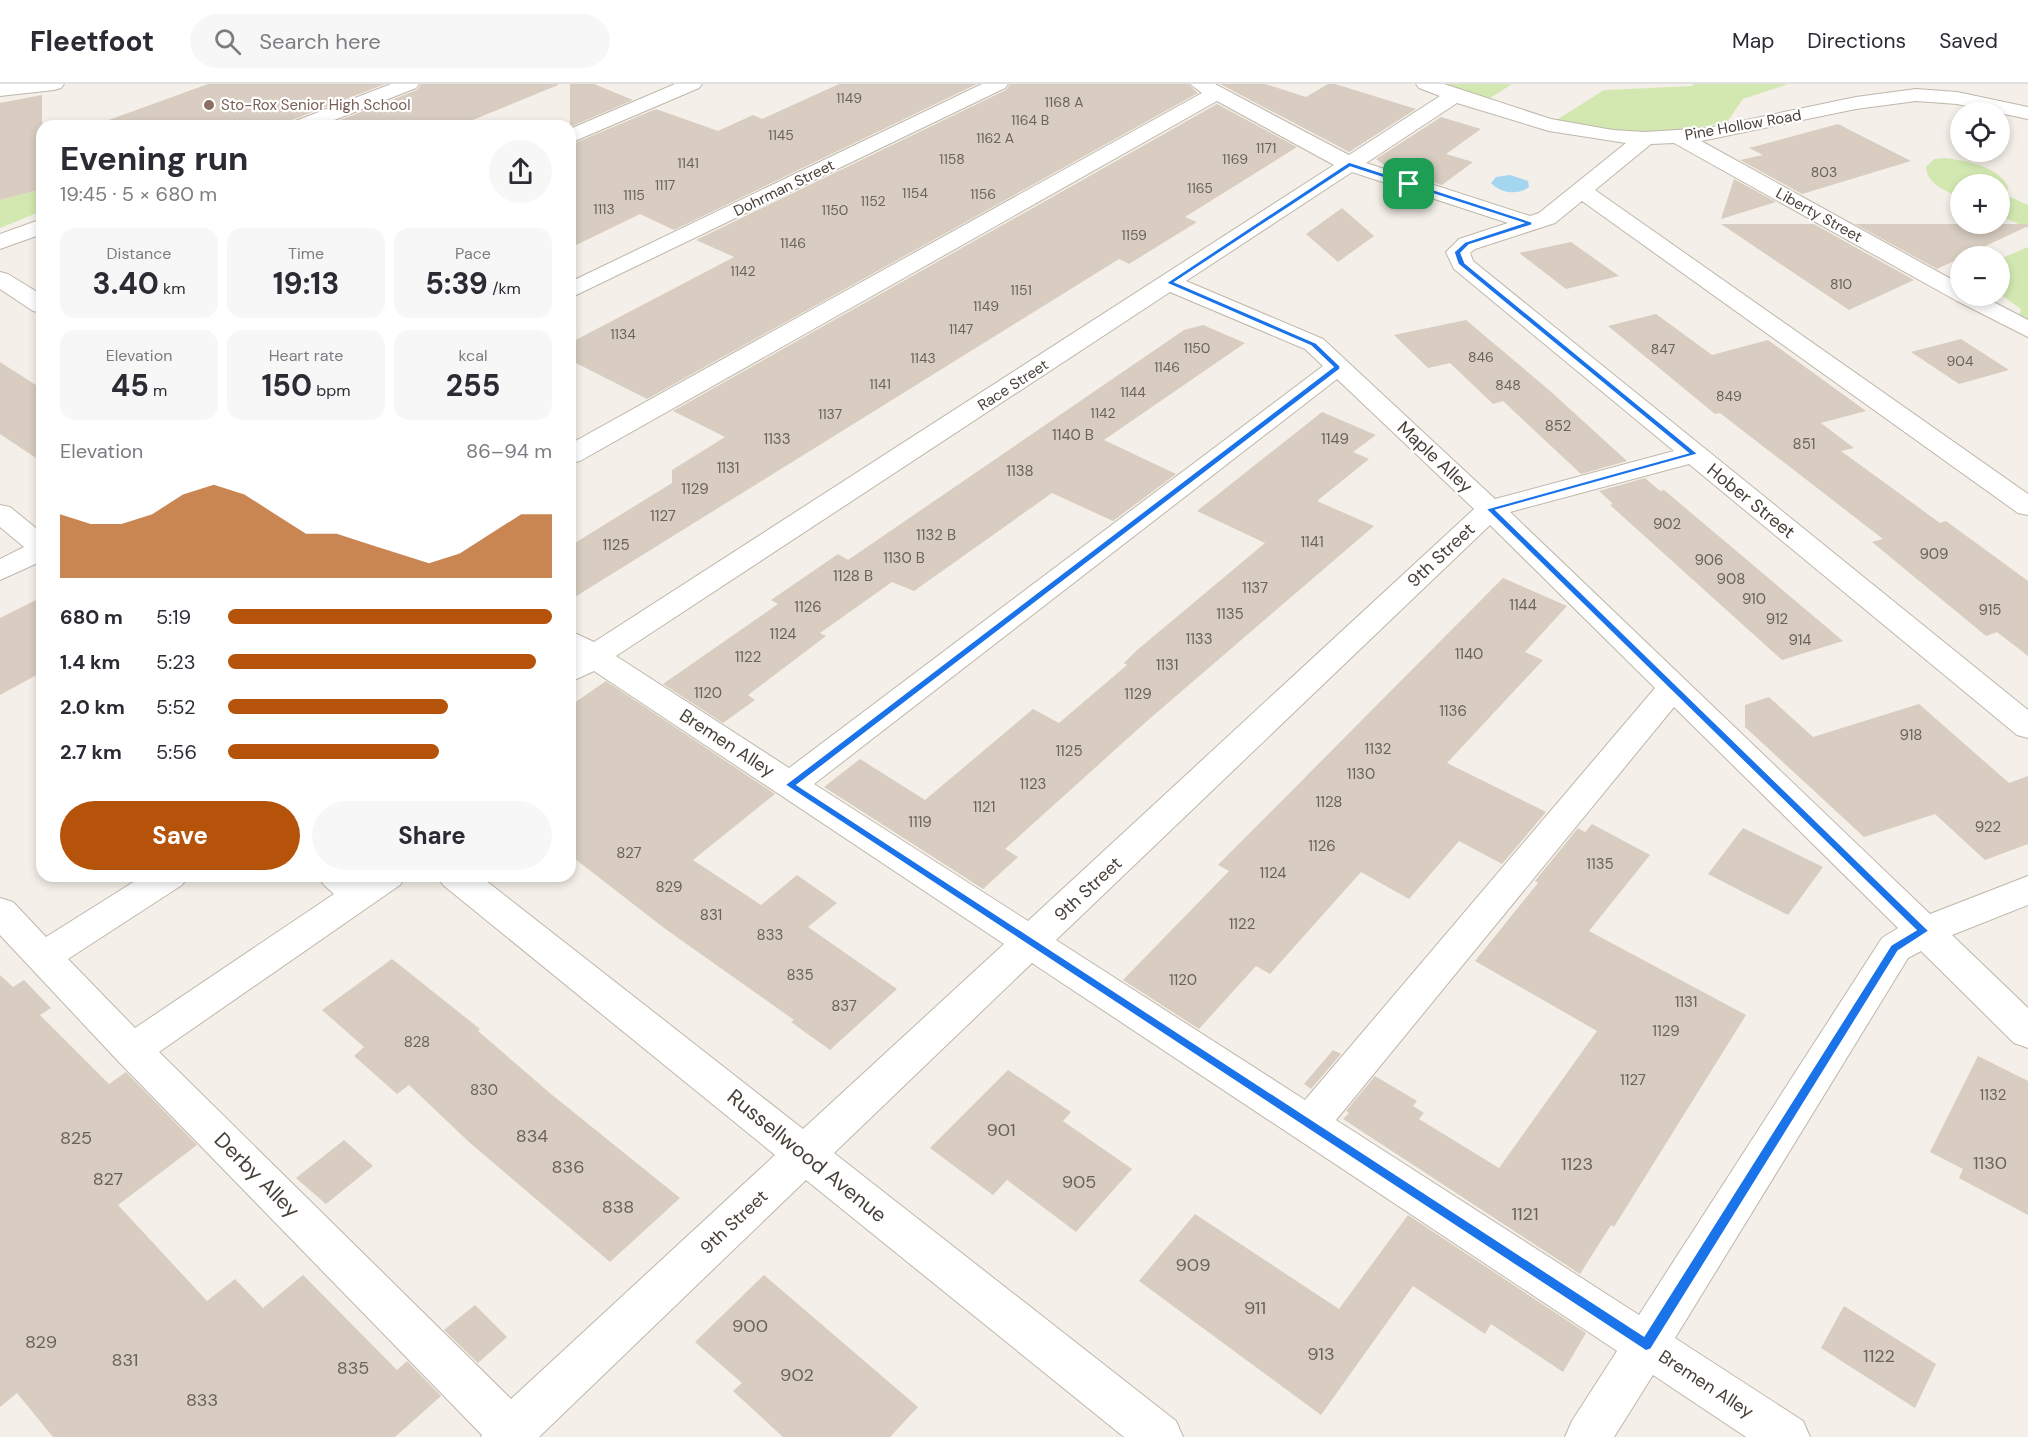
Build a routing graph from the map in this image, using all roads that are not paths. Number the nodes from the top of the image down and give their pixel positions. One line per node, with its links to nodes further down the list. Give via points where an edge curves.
1 (54, 84): 7 (street)
2 (409, 84): 11 (street)
3 (692, 84): 12 (street)
4 (998, 84): 23 (street, Dohrman Street)
5 (1426, 84): 9 (street, Pine Hollow Road)
6 (1208, 88): 15 (street); 28 (street)
7 (0, 90)
8 (1920, 90): 10 (street, Pine Hollow Road); 13 (street, Pine Hollow Road, via 1720,132)
9 (1454, 96): 14 (street, Pine Hollow Road, via 1539,123 1595,134); 15 (street, Race Street)
10 (2028, 113)
11 (316, 120)
12 (576, 134)
13 (1678, 137): 14 (street, Pine Hollow Road); 22 (street, Liberty Street)
14 (1645, 138): 16 (street, Hober Street)
15 (1349, 164): 17 (street); 21 (street, Race Street)
16 (1581, 190): 17 (street, Hober Street, via 1547,218); 30 (street)
17 (1529, 224): 29 (street, Hober Street, via 1467,244 1458,252 1462,264)
18 (36, 228): 19 (street)
19 (0, 242)
20 (0, 279): 24 (street)
21 (1170, 283): 27 (street, Maple Alley, via 1314,344); 36 (street, Race Street)
22 (1950, 287)
23 (576, 288)
24 (36, 302)
25 (1984, 306): 26 (street)
26 (2028, 330)
27 (1337, 367): 31 (street, Maple Alley); 39 (street)
28 (576, 452)
29 (1694, 454): 31 (street, 9th Street); 38 (street, Hober Street)
30 (2028, 507)
31 (1490, 509): 37 (street, Maple Alley); 46 (street, 9th Street)
32 (0, 513): 33 (street)
33 (36, 543)
34 (36, 551): 35 (street)
35 (0, 571)
36 (578, 656): 39 (street, Bremen Alley)
37 (1673, 687): 45 (street, Maple Alley); 50 (street)
38 (2028, 727)
39 (790, 785): 46 (street, Bremen Alley)
40 (161, 882): 47 (street)
41 (361, 882): 49 (street)
42 (463, 882): 51 (street, Russellwood Avenue)
43 (2028, 890): 45 (street)
44 (0, 912): 47 (street, Derby Alley)
45 (1924, 931): 48 (street, Maple Alley); 52 (street, via 1895,948)
46 (1032, 943): 50 (street, Bremen Alley); 51 (street, 9th Street)
47 (43, 957): 49 (street, Derby Alley)
48 (2028, 1032)
49 (132, 1050): 53 (street, Derby Alley)
50 (1309, 1124): 52 (street, Bremen Alley)
51 (805, 1155): 53 (street, 9th Street); 54 (street, Russellwood Avenue)
52 (1646, 1345): 55 (street); 56 (street, Bremen Alley)
53 (510, 1435)
54 (1160, 1437)
55 (1588, 1437)
56 (1787, 1437)

